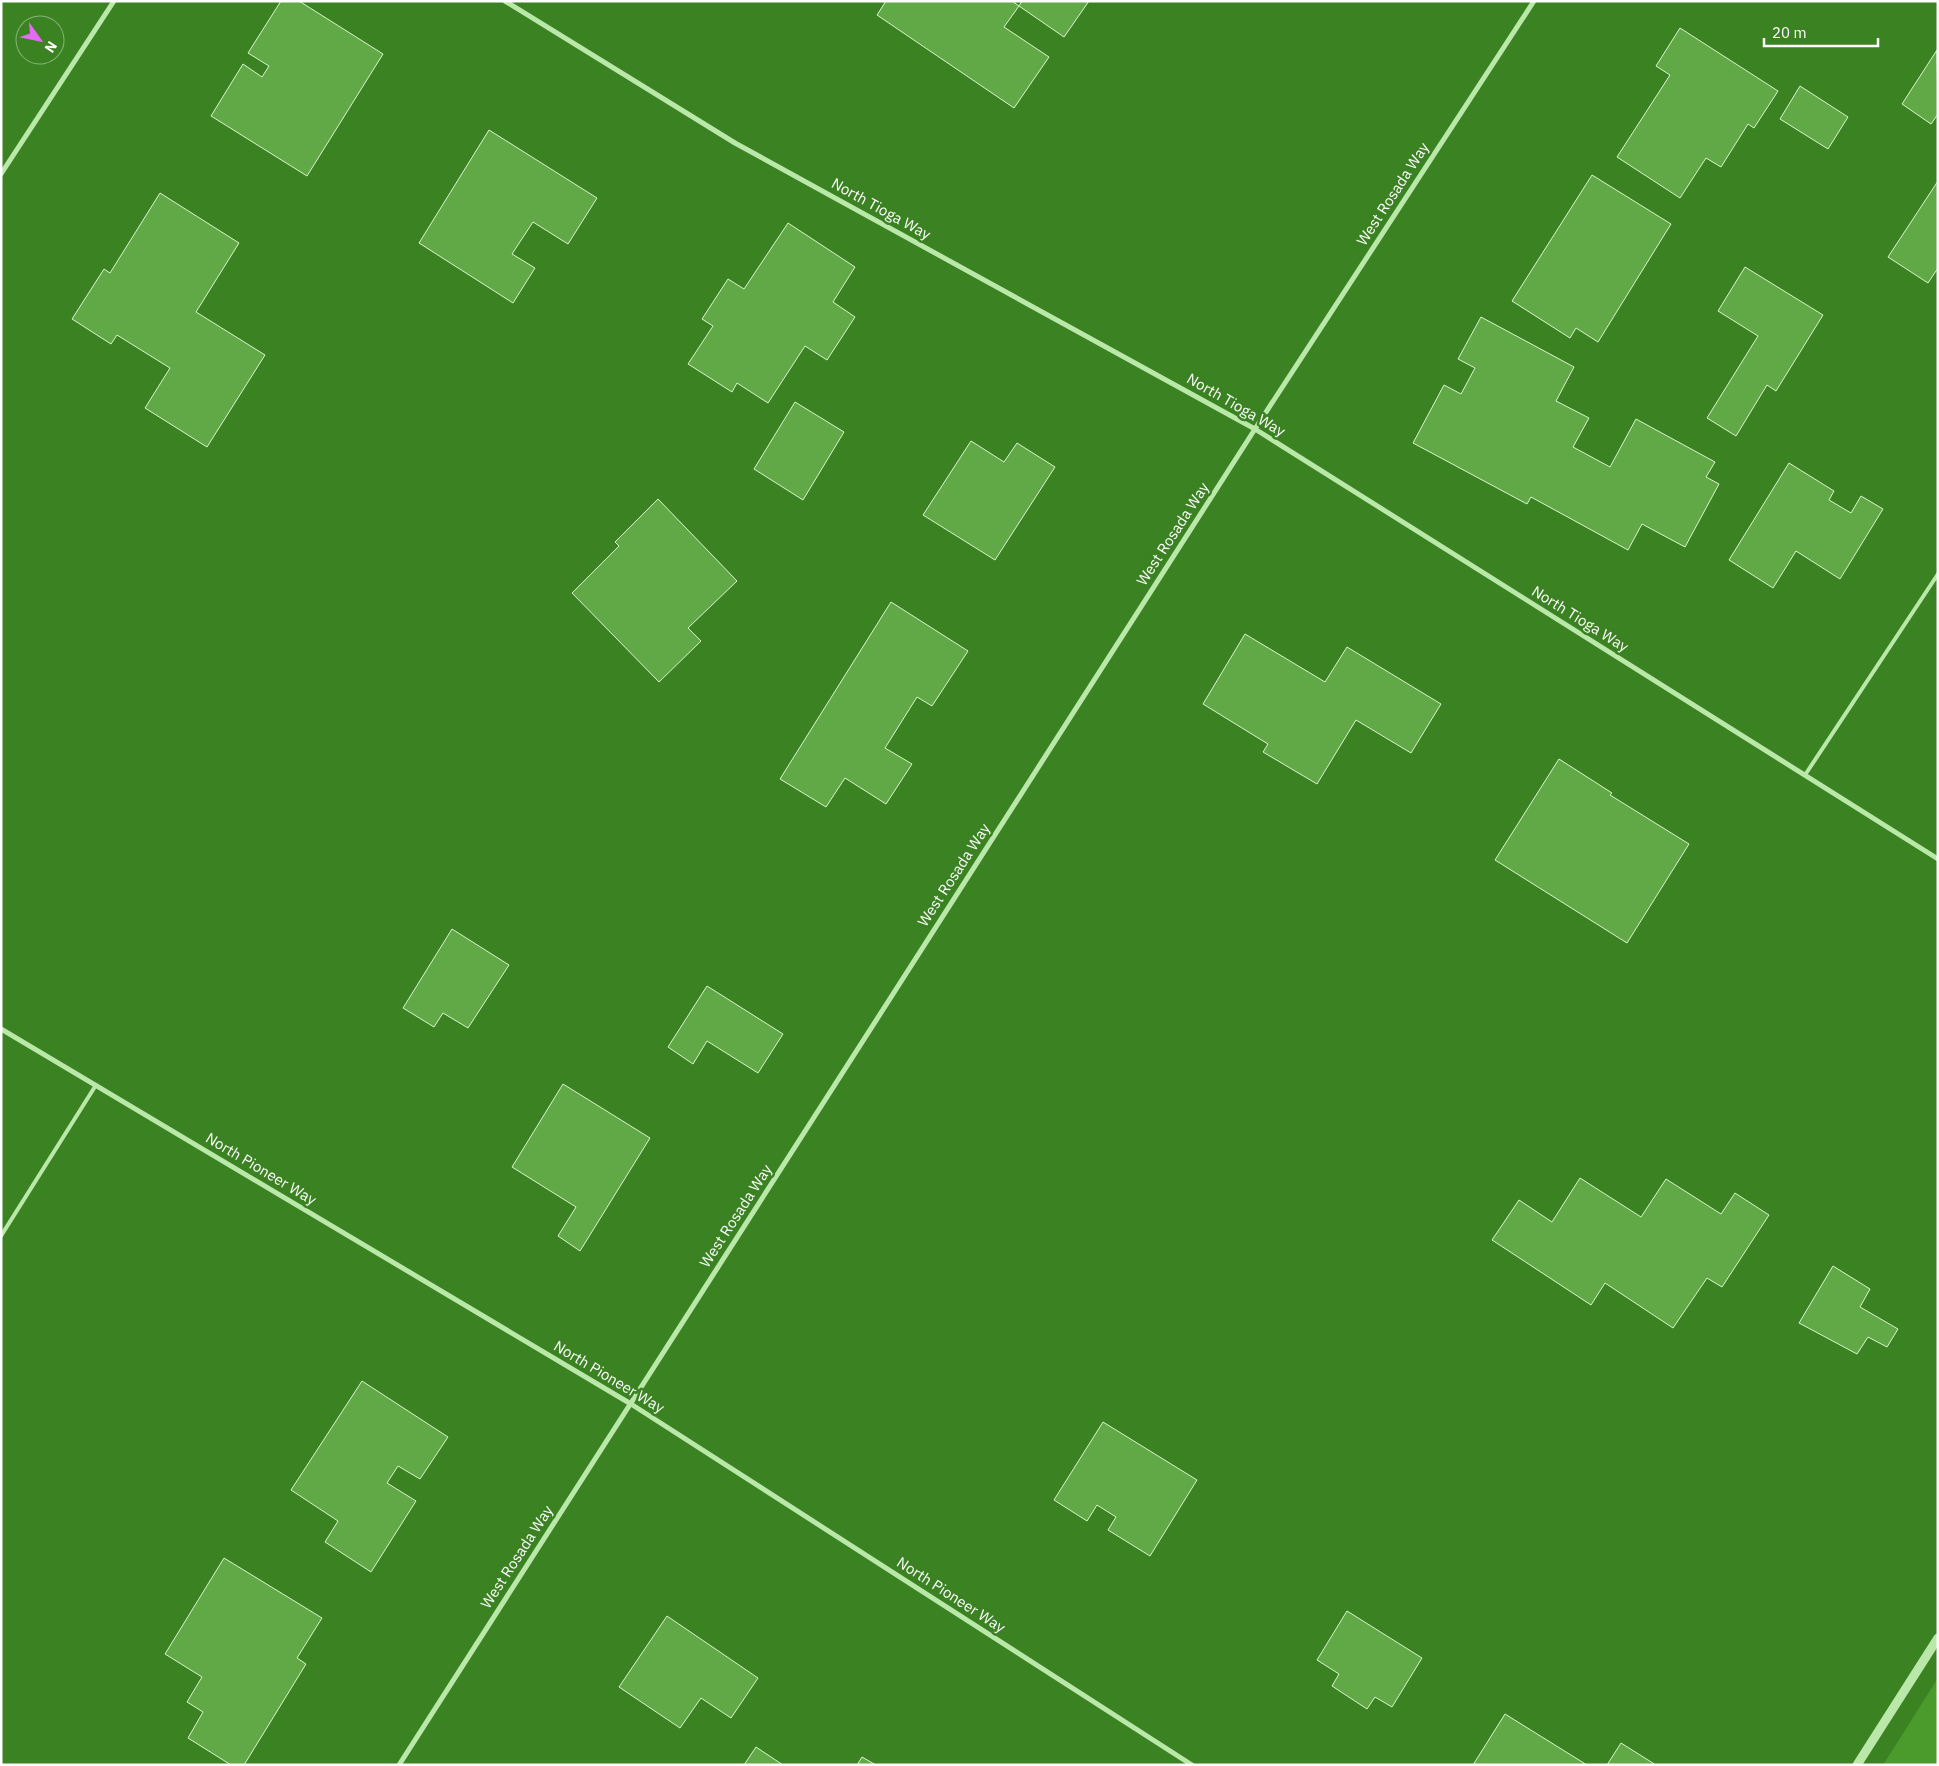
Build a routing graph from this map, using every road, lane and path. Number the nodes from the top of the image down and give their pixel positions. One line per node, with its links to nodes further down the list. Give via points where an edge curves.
1 (114, 1): 4 (street)
2 (505, 1): 5 (street, North Tioga Way, via 735,143)
3 (1534, 1): 5 (street, West Rosada Way)
4 (1, 174)
5 (1255, 429): 7 (street, North Tioga Way); 12 (street, West Rosada Way)
6 (1938, 574): 7 (lane)
7 (1805, 776): 8 (street, North Tioga Way)
8 (1938, 859)
9 (1, 1029): 10 (street, North Pioneer Way)
10 (96, 1085): 11 (lane); 12 (street, North Pioneer Way)
11 (1, 1236)
12 (631, 1404): 14 (street, West Rosada Way); 15 (street, North Pioneer Way)
13 (1938, 1638): 16 (street)
14 (399, 1765)
15 (1192, 1765)
16 (1857, 1765)

